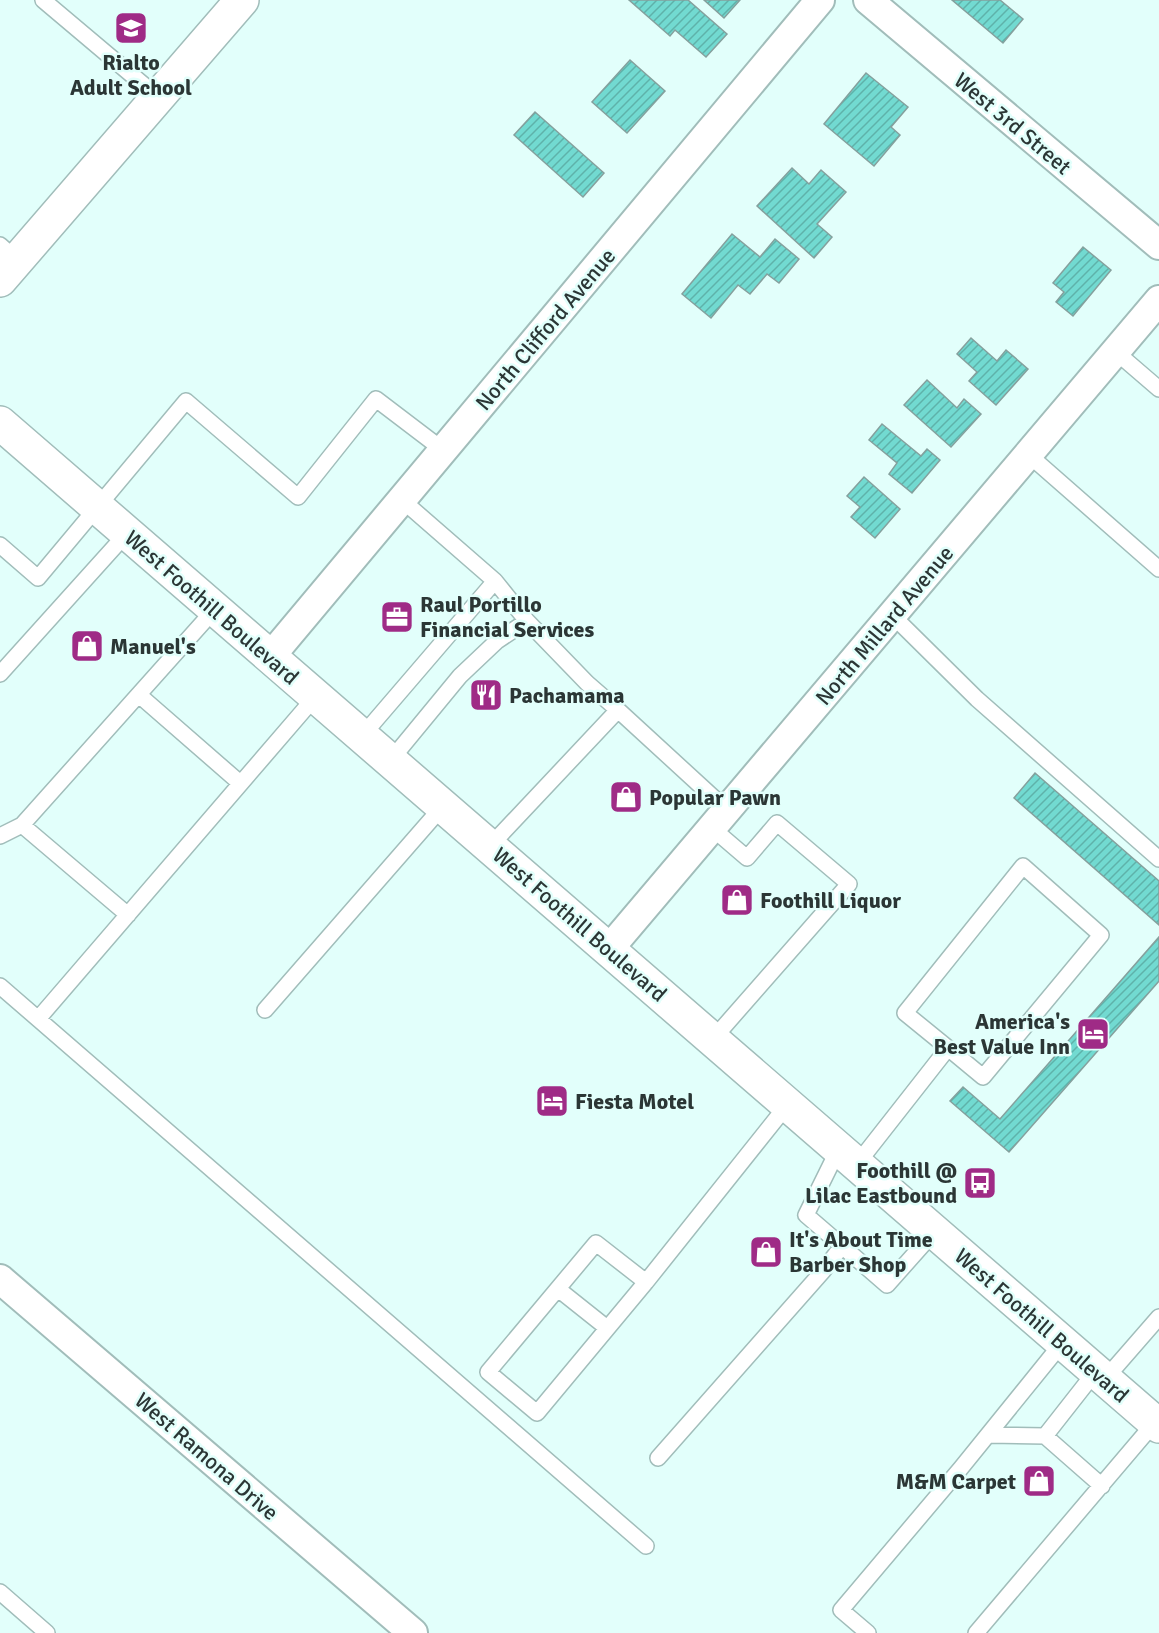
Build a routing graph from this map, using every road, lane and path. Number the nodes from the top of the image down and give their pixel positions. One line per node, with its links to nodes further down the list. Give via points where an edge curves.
1 (43, 0): 5 (lane)
2 (242, 0): 5 (main road)
3 (820, 0): 12 (street, North Clifford Avenue)
4 (868, 0): 6 (street, West 3rd Street)
5 (158, 98): 7 (main road)
6 (1159, 245)
7 (6, 261)
8 (1159, 300): 9 (street, North Millard Avenue)
9 (1116, 352): 10 (lane); 13 (street, North Millard Avenue)
10 (1159, 389)
11 (5, 436): 15 (main road, West Foothill Boulevard)
12 (443, 450): 14 (street, North Clifford Avenue); 15 (lane, via 376,399 298,497 186,401)
13 (1029, 454): 18 (lane); 21 (street, North Millard Avenue)
14 (402, 500): 19 (lane); 23 (street, North Clifford Avenue)
15 (97, 507): 16 (main road, West Foothill Boulevard); 17 (lane, via 38,578)
16 (127, 533): 20 (main road, West Foothill Boulevard); 24 (lane)
17 (0, 545)
18 (1159, 569)
19 (495, 580): 22 (lane); 28 (lane)
20 (215, 609): 23 (main road, West Foothill Boulevard); 25 (lane)
21 (892, 615): 32 (street, North Millard Avenue); 36 (lane, via 977,699)
22 (527, 621): 27 (lane); 29 (lane, via 497,641 460,676)
23 (270, 657): 26 (main road, West Foothill Boulevard)
24 (0, 674)
25 (139, 695): 30 (lane); 33 (lane)
26 (316, 696): 28 (main road, West Foothill Boulevard); 30 (lane)
27 (618, 710): 32 (lane); 35 (lane)
28 (362, 736): 29 (main road, West Foothill Boulevard)
29 (390, 761): 31 (main road, West Foothill Boulevard)
30 (240, 783): 37 (lane)
31 (443, 806): 35 (main road, West Foothill Boulevard); 40 (lane)
32 (719, 819): 38 (street, North Millard Avenue); 42 (lane, via 747,858 777,823 849,884)
33 (22, 825): 34 (lane); 37 (lane)
34 (0, 836)
35 (490, 846): 38 (main road, West Foothill Boulevard)
36 (1159, 859)
37 (128, 915): 41 (lane)
38 (609, 949): 42 (main road, West Foothill Boulevard)
39 (0, 986): 41 (lane)
40 (265, 1010)
41 (38, 1019): 60 (lane)
42 (713, 1039): 44 (main road, West Foothill Boulevard)
43 (948, 1048): 43 (lane, via 983,1077 1101,935 1023,866 905,1013); 45 (lane)
44 (788, 1104): 45 (main road, West Foothill Boulevard); 49 (lane)
45 (848, 1156): 46 (main road, West Foothill Boulevard); 47 (lane, via 806,1215)
46 (935, 1232): 47 (lane, via 887,1285); 53 (main road, West Foothill Boulevard)
47 (842, 1246): 58 (lane)
48 (0, 1279): 63 (street, West Ramona Drive)
49 (646, 1282): 50 (lane, via 596,1243); 52 (lane)
50 (558, 1289): 52 (lane); 52 (lane, via 488,1372 537,1413)
51 (1159, 1317): 54 (lane)
52 (607, 1328)
53 (1063, 1342): 54 (main road, West Foothill Boulevard); 56 (lane)
54 (1100, 1375): 55 (main road, West Foothill Boulevard); 57 (lane)
55 (1157, 1424): 59 (lane)
56 (988, 1435): 57 (lane); 64 (lane, via 841,1610)
57 (1045, 1436): 59 (lane)
58 (658, 1458)
59 (1102, 1486): 65 (lane)
60 (646, 1546)
61 (0, 1592): 62 (lane)
62 (47, 1633)
63 (413, 1633)
64 (868, 1633)
65 (976, 1633)

